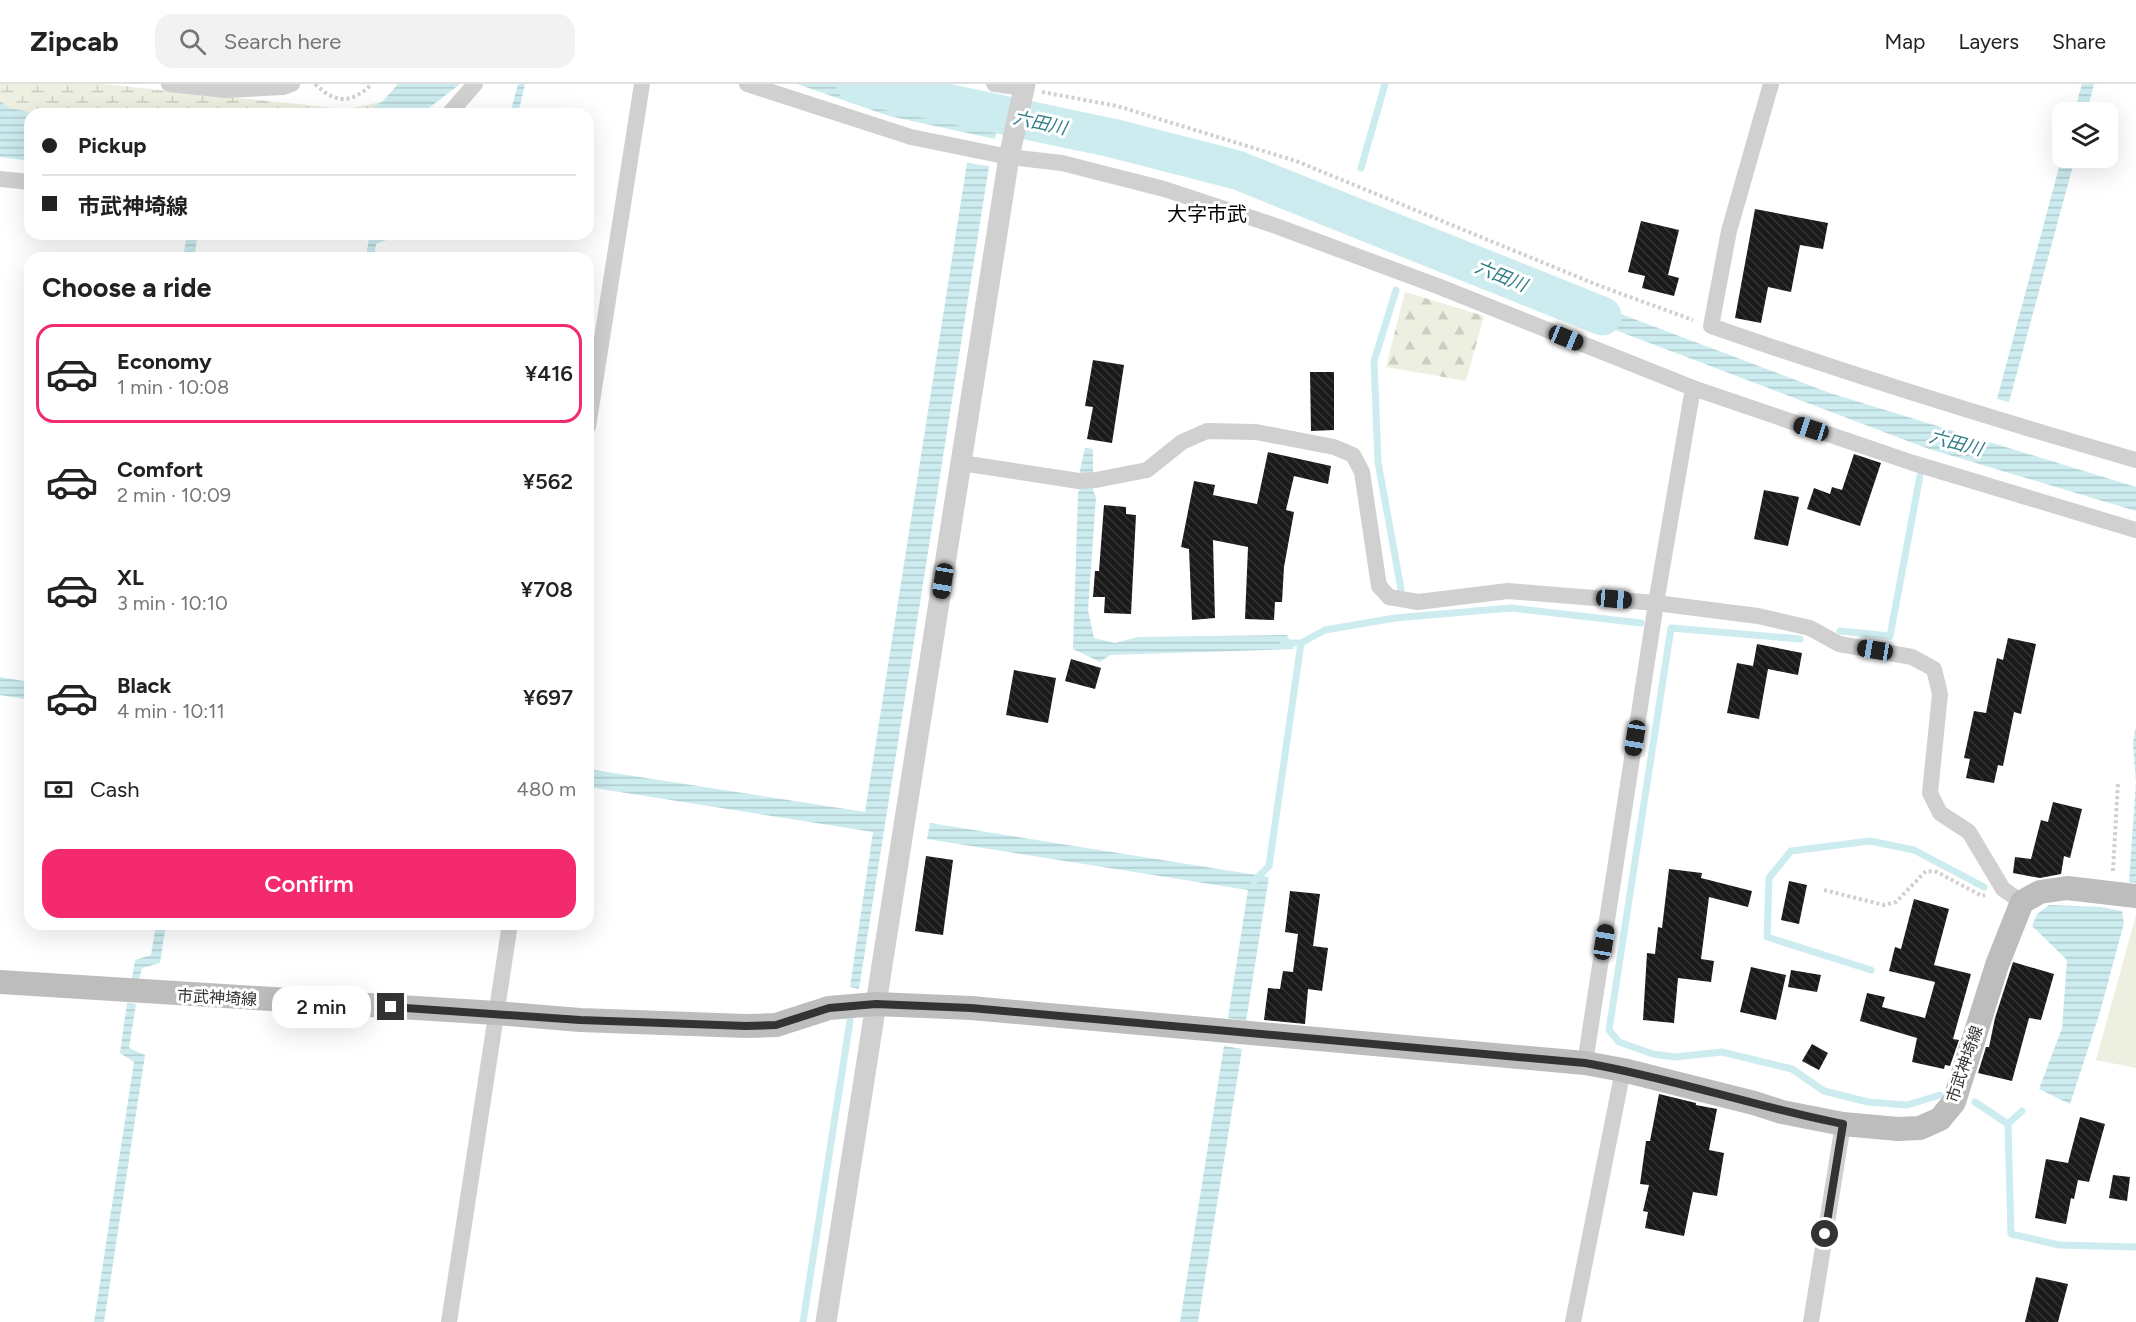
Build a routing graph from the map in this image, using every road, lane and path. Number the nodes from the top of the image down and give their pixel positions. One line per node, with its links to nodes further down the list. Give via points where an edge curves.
1 (169, 84): 2 (street, via 226,90)
2 (292, 84)
3 (315, 84): 4 (path, via 326,95 340,100 359,96)
4 (372, 84)
5 (475, 84): 11 (street)
6 (642, 84): 17 (street)
7 (747, 84): 12 (street, via 911,137)
8 (994, 84): 10 (street)
9 (1771, 84): 15 (street, via 1729,231)
10 (1024, 86): 12 (street); 15 (path, via 1118,106 1296,161)
11 (454, 108)
12 (1009, 157): 16 (street, via 1062,163 1141,183 1276,226); 19 (street)
13 (0, 179): 14 (street)
14 (24, 181)
15 (1711, 326): 18 (street, via 1991,419)
16 (1693, 388): 20 (street, via 1913,463); 21 (street)
17 (594, 389)
18 (2136, 460)
19 (961, 463): 21 (street, via 1088,481 1147,470 1182,442 1206,431 1256,432 1334,447 1353,455 1362,472 1378,586 1389,597 1418,602 1508,591); 29 (street)
20 (2136, 530)
21 (1656, 603): 25 (street, via 1758,616 1810,628 1839,644 1912,657 1934,669 1940,694 1930,793 1940,813 1969,832); 31 (street)
22 (2118, 782): 24 (path)
23 (1824, 891): 25 (path, via 1884,904 1896,902 1926,871 1937,872 1982,896)
24 (2112, 893): 25 (main road, via 2067,888); 26 (main road)
25 (2012, 896): 33 (main road, 市武神埼線, via 1997,965 1954,1102 1940,1119 1920,1128)
26 (2136, 896)
27 (509, 930): 30 (street)
28 (0, 982): 30 (main road, 市武神埼線)
29 (876, 1004): 30 (main road, 市武神埼線, via 829,1008 776,1025 580,1020); 31 (main road, 市武神埼線, via 971,1008); 35 (street)
30 (496, 1013): 34 (street)
31 (1585, 1063): 32 (main road, 市武神埼線)
32 (1623, 1070): 33 (main road, 市武神埼線); 36 (street)
33 (1843, 1124): 37 (street)
34 (448, 1322)
35 (826, 1322)
36 (1573, 1322)
37 (1811, 1322)

